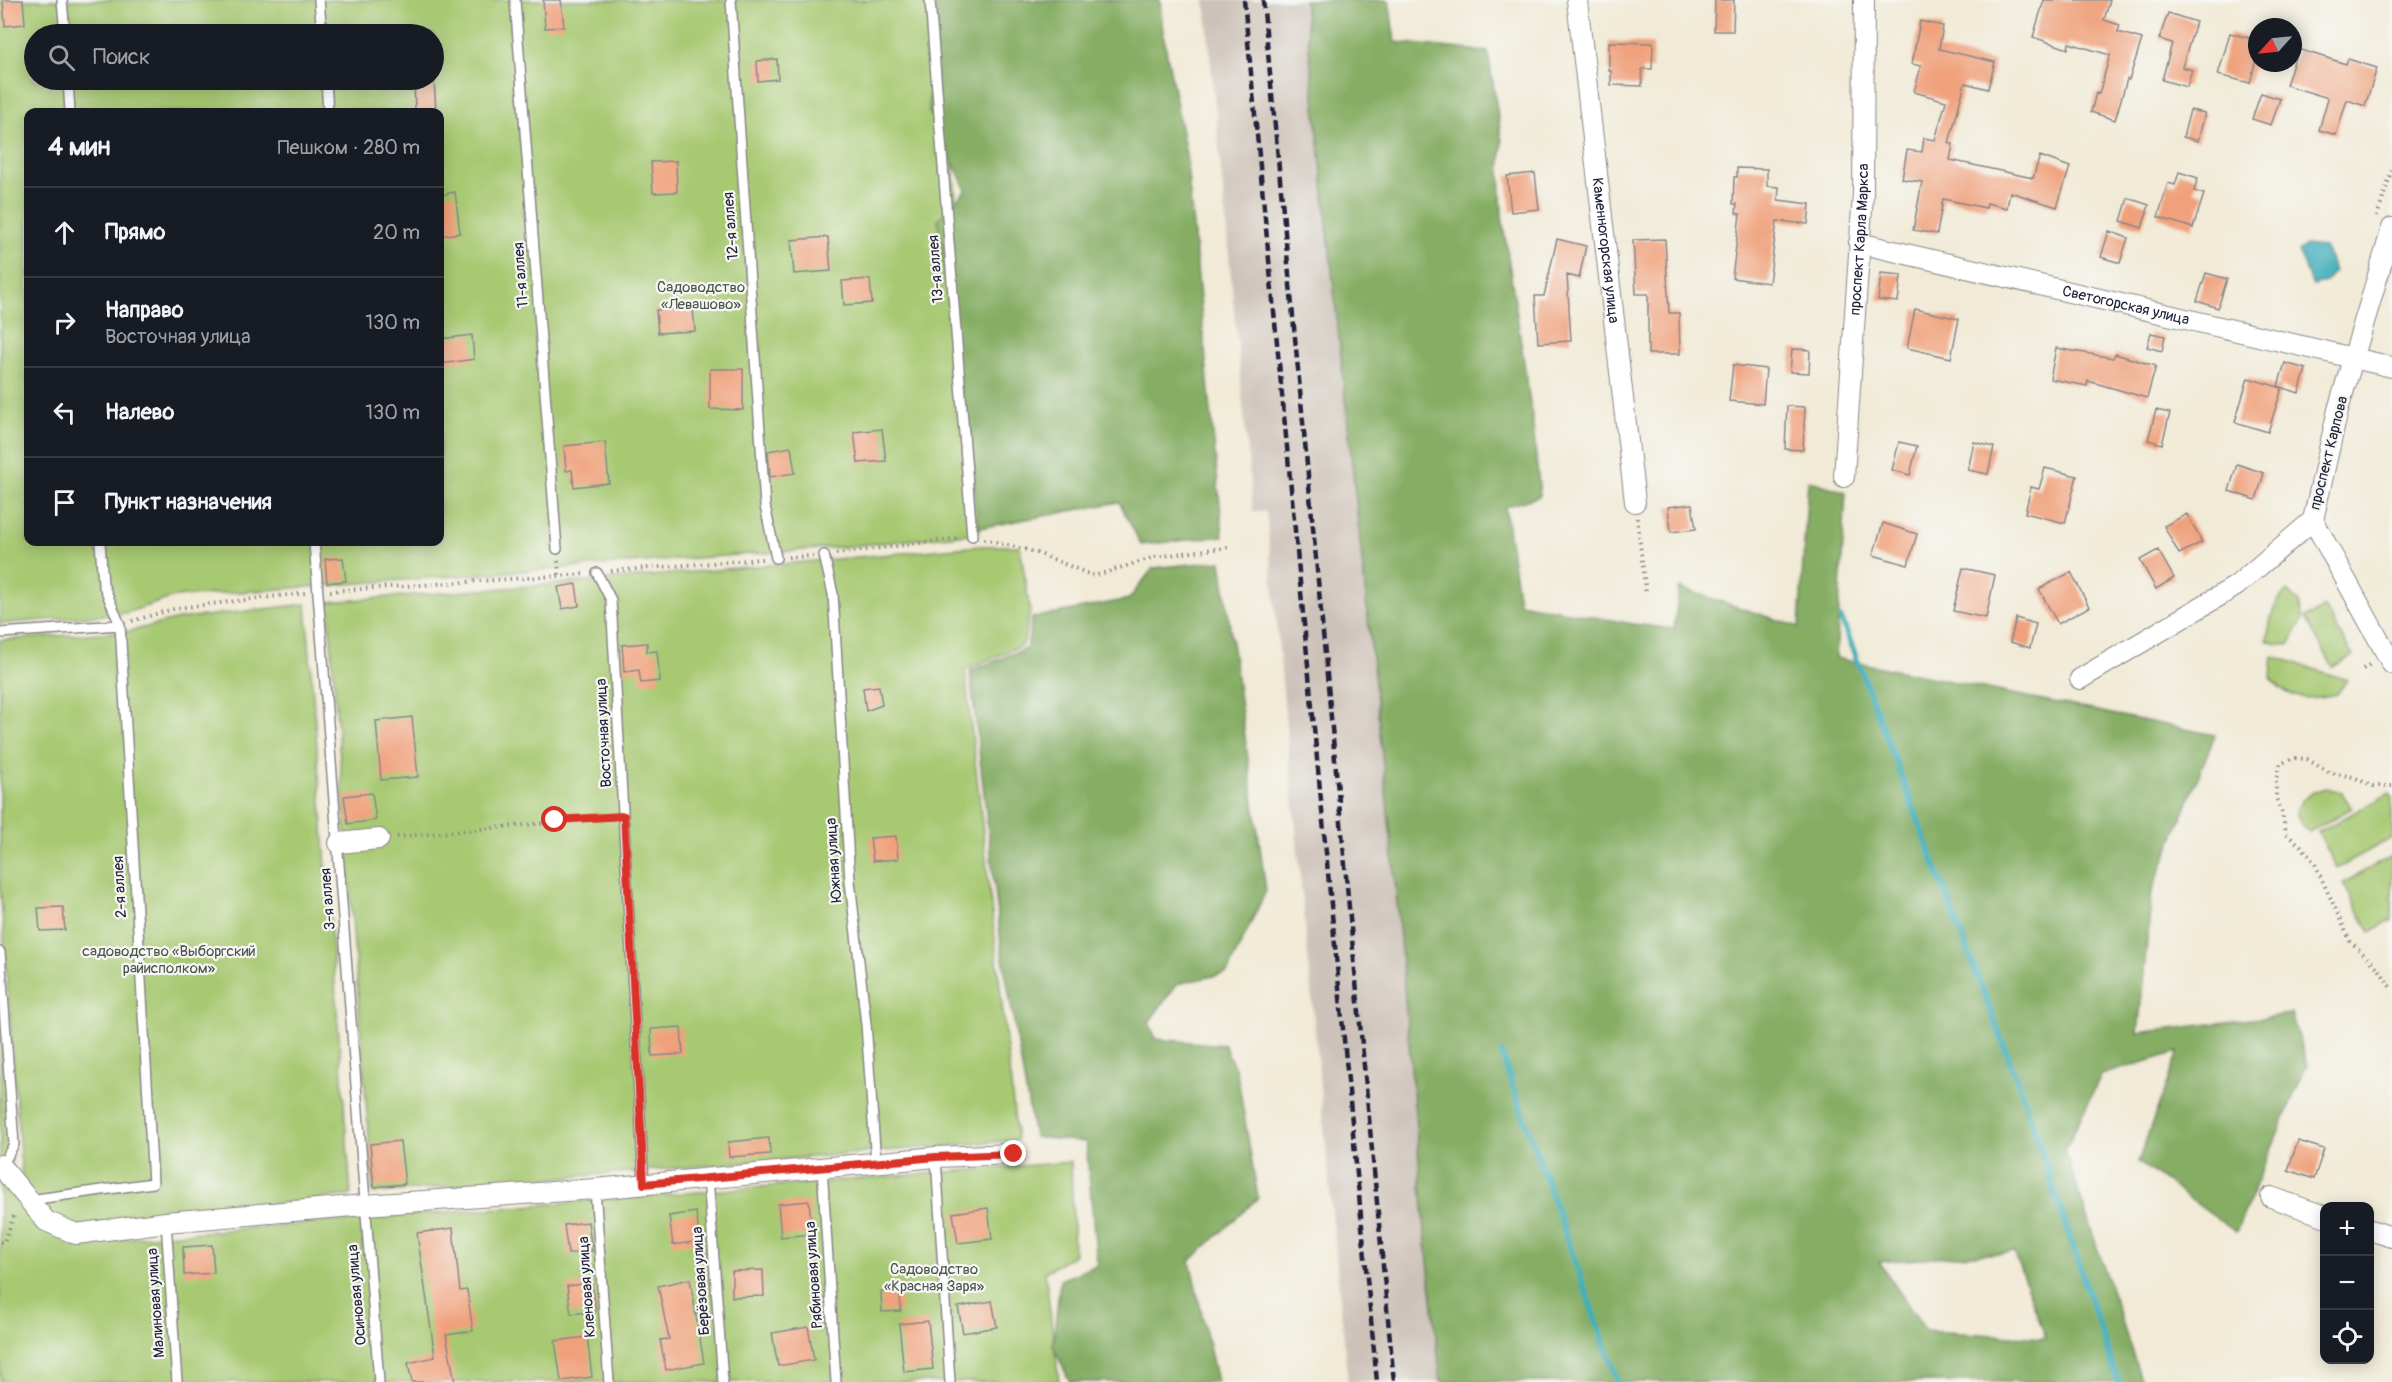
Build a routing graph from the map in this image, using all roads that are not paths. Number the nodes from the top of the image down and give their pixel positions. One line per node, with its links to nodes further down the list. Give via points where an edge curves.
1 (62, 0): 8 (lane)
2 (319, 0): 9 (lane)
3 (515, 0): 24 (lane, 11-я аллея)
4 (731, 0): 26 (lane, 12-я аллея, via 765,506)
5 (930, 0): 21 (lane, 13-я аллея)
6 (1577, 0): 19 (street, Каменногорская улица)
7 (1864, 0): 15 (street, проспект Карла Маркса)
8 (64, 24)
9 (321, 24)
10 (69, 90): 12 (lane)
11 (327, 90): 13 (lane)
12 (70, 108)
13 (328, 108)
14 (2392, 228): 16 (street, проспект Карпова)
15 (1859, 243): 16 (street, Светогорская улица); 18 (street, проспект Карла Маркса)
16 (2353, 358): 17 (street, Светогорская улица); 20 (street, проспект Карпова)
17 (2392, 367)
18 (1844, 477)
19 (1635, 502)
20 (2313, 520): 30 (street, проспект Карпова); 31 (street, via 2236,586)
21 (972, 536)
22 (100, 546): 28 (lane, 2-я аллея, via 103,584)
23 (314, 546): 33 (lane, 3-я аллея)
24 (557, 549)
25 (824, 555): 37 (lane, Южная улица, via 833,594 850,881)
26 (776, 558)
27 (597, 573): 41 (lane, Восточная улица, via 611,600)
28 (120, 625): 29 (lane); 44 (lane, 2-я аллея, via 153,1183)
29 (0, 633)
30 (2392, 664)
31 (2080, 679)
32 (379, 839): 33 (street)
33 (339, 843): 45 (lane, 3-я аллея)
34 (0, 952): 38 (lane, via 14,1144)
35 (1014, 1154): 36 (street)
36 (936, 1157): 37 (street); 55 (lane)
37 (876, 1163): 39 (street)
38 (1, 1165): 44 (street)
39 (822, 1167): 40 (street); 54 (lane, Рябиновая улица)
40 (708, 1177): 41 (street); 53 (lane, Берёзовая улица)
41 (644, 1184): 42 (street)
42 (595, 1189): 45 (street); 52 (lane, Кленовая улица)
43 (2271, 1197): 46 (street)
44 (29, 1200): 47 (street, via 46,1221 76,1234)
45 (365, 1205): 47 (street); 51 (lane, Осиновая улица)
46 (2320, 1214)
47 (166, 1222): 50 (lane, Малиновая улица)
48 (2374, 1231): 49 (street)
49 (2392, 1238)
50 (177, 1382)
51 (379, 1382)
52 (609, 1382)
53 (723, 1382)
54 (836, 1382)
55 (950, 1382)

